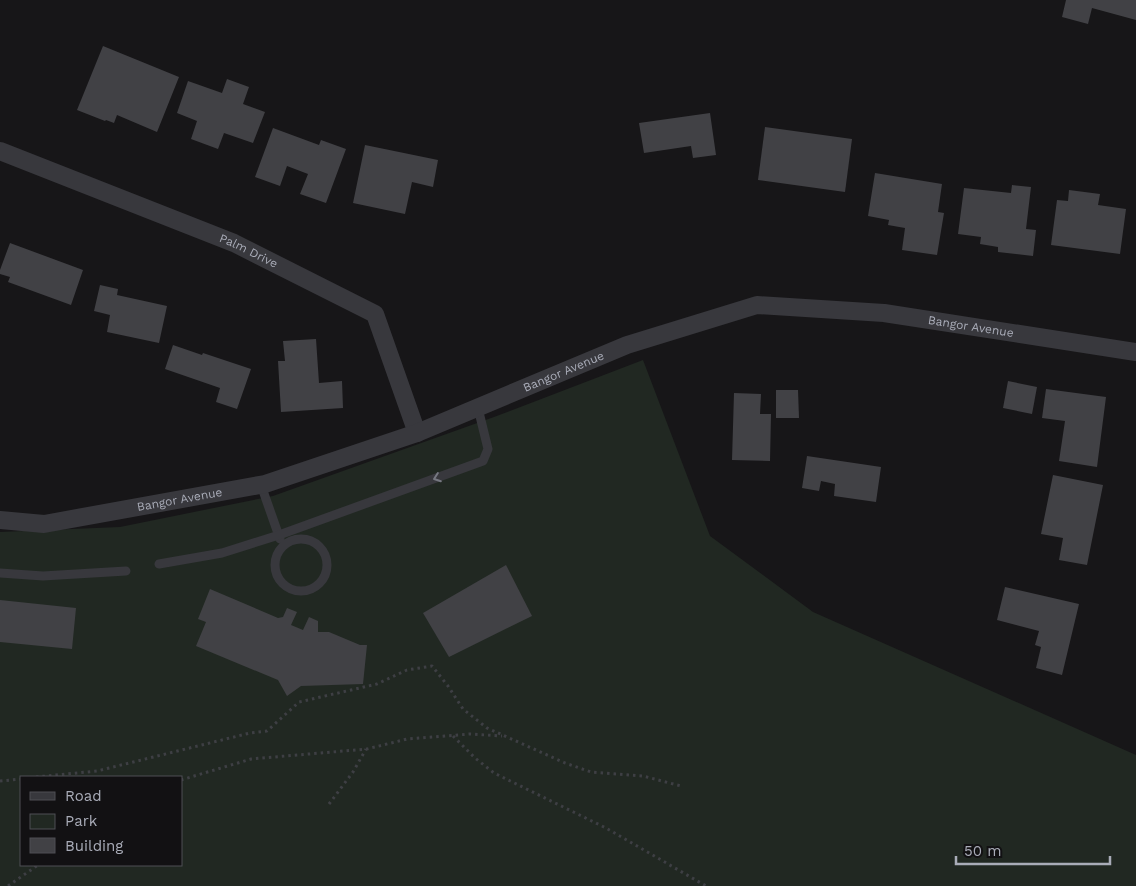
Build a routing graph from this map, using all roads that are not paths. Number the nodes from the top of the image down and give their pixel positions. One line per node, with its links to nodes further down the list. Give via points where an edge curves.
1 (0, 150): 4 (street, Palm Drive, via 234,243 375,314)
2 (1136, 352): 3 (street, Bangor Avenue, via 884,314 757,306 627,345)
3 (478, 408): 4 (street, Bangor Avenue); 7 (lane, one-way to 7, via 488,450 483,461)
4 (417, 433): 5 (street, Bangor Avenue)
5 (261, 485): 6 (street, Bangor Avenue, via 44,524); 7 (lane)
6 (0, 520)
7 (279, 535): 8 (lane); 9 (lane, via 222,553)
8 (283, 547): 8 (lane, via 275,561 282,584 297,591 319,584 324,576 326,559 316,544 299,540)
9 (159, 564)
10 (126, 571): 11 (lane, via 44,576)
11 (0, 574)

